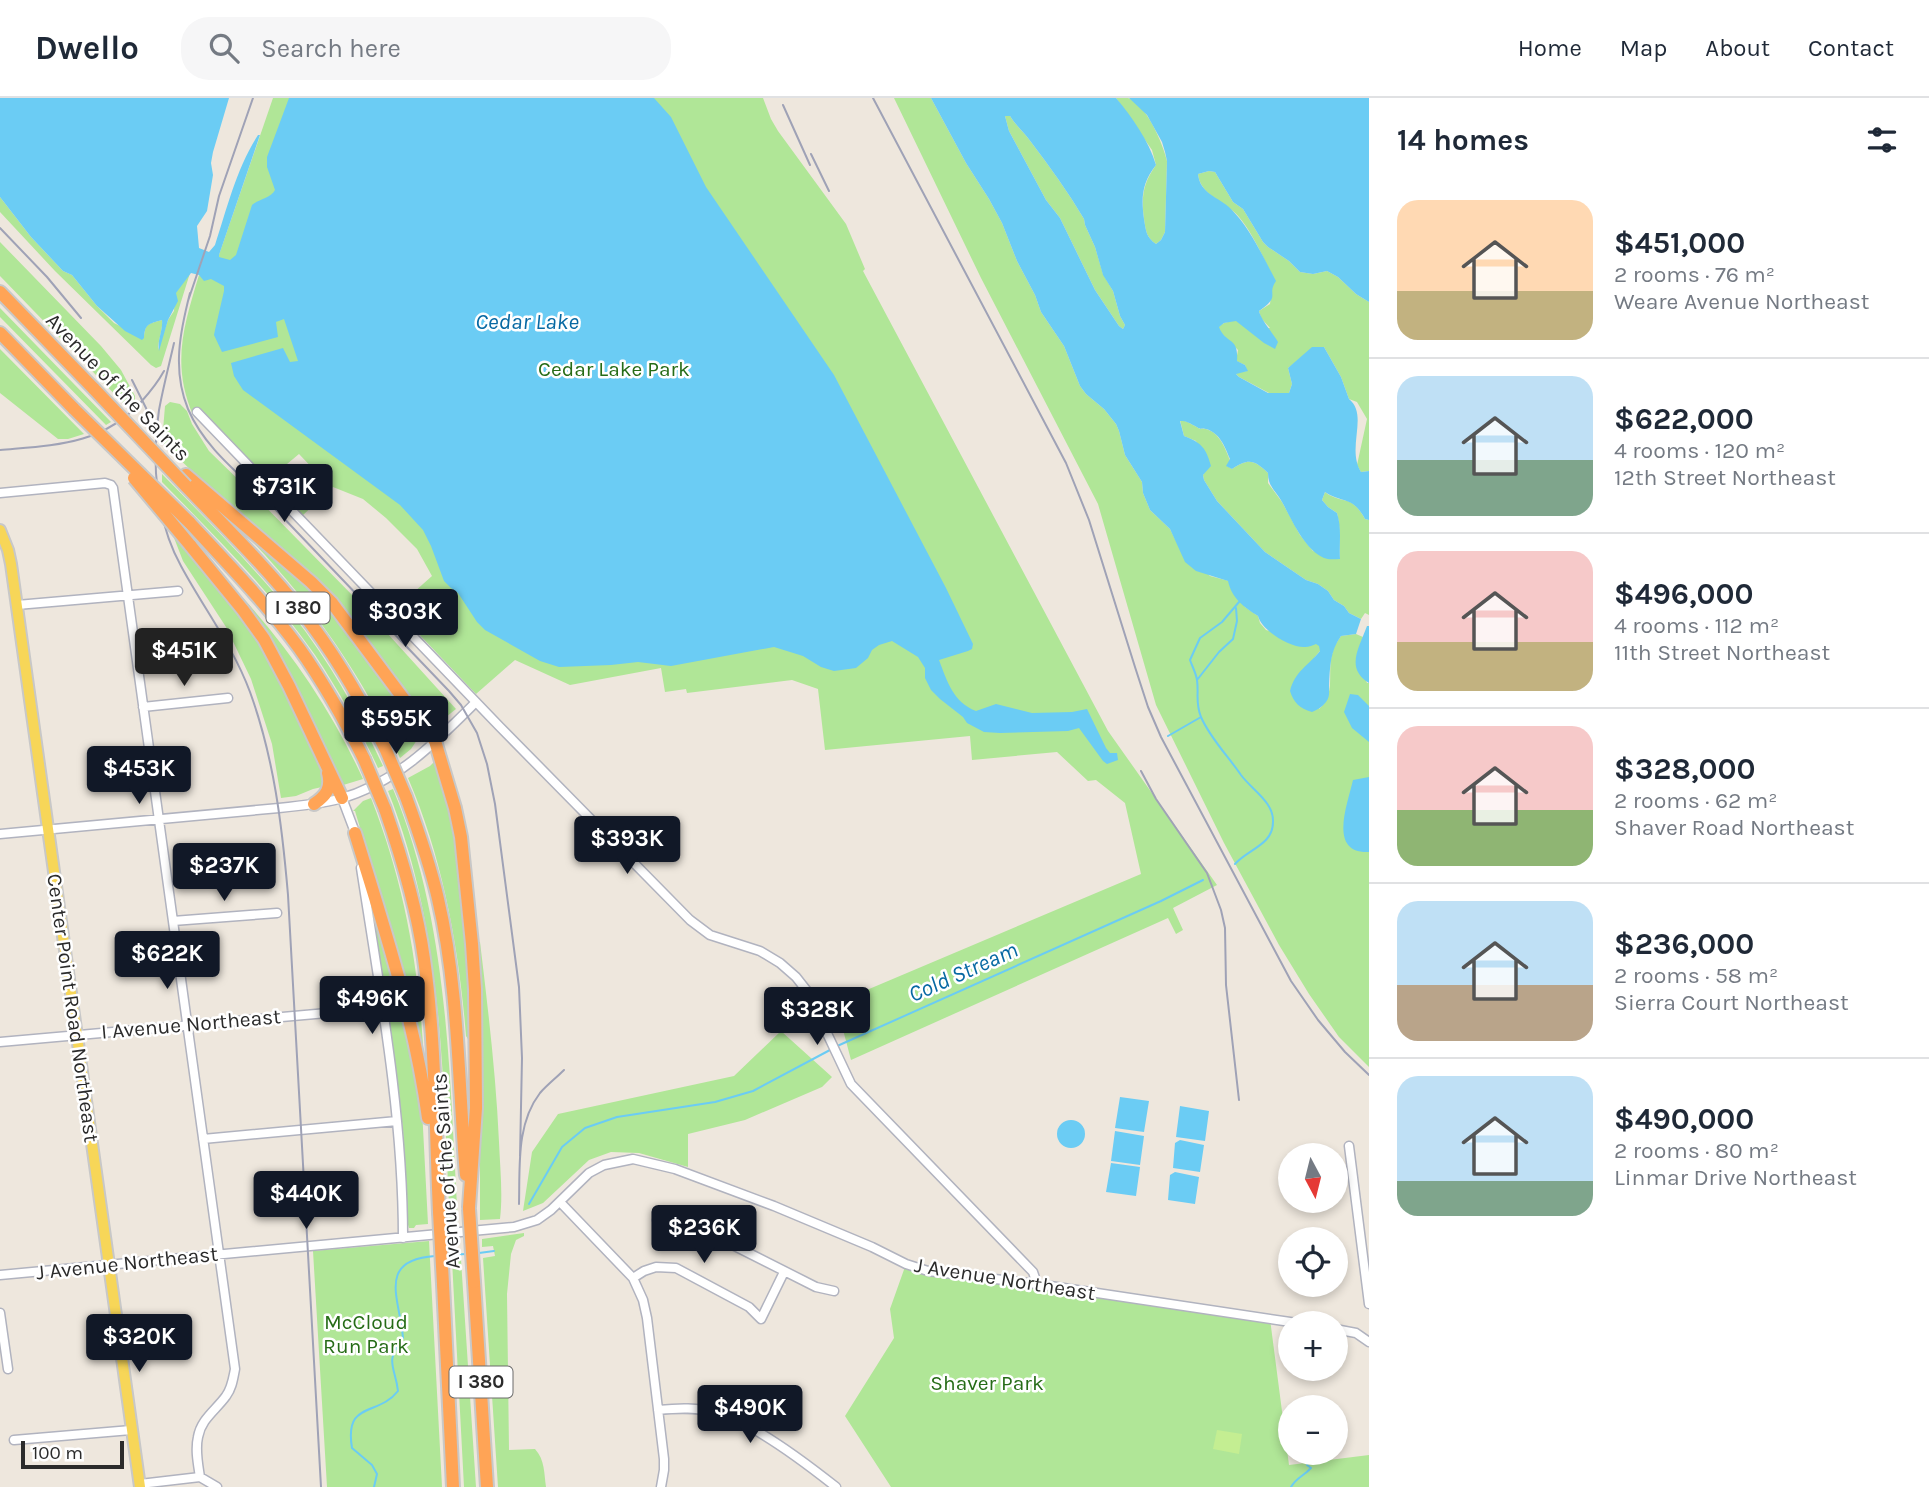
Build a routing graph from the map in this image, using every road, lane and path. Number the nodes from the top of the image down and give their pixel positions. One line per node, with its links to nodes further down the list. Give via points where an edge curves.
1 (0, 292): 5 (highway, Avenue of the Saints / I 380, bridge)
2 (0, 333): 4 (highway, Avenue of the Saints / I 380, bridge)
3 (197, 412): 12 (street)
4 (102, 437): 15 (highway, bridge, via 264,639); 31 (highway, Avenue of the Saints / I 380, bridge, via 260,599 299,648 364,759 401,856 424,959)
5 (186, 481): 14 (highway, via 311,582); 33 (highway, Avenue of the Saints / I 380, bridge, via 301,611 366,711 406,797 438,900 447,954)
6 (0, 493): 9 (street, via 111,485)
7 (0, 530): 10 (main road, Center Point Road Northeast)
8 (178, 590): 9 (street)
9 (128, 596): 10 (street); 13 (street)
10 (17, 605): 19 (main road, Center Point Road Northeast)
11 (228, 698): 13 (street)
12 (476, 702): 14 (street); 41 (street, via 690,920 710,934 760,951 796,977 855,1089 1033,1272)
13 (143, 707): 18 (street)
14 (435, 741): 16 (street, via 395,773); 33 (highway, via 461,837 472,944 476,1108)
15 (324, 763): 16 (highway); 17 (highway, via 329,789)
16 (342, 798): 17 (street); 20 (street)
17 (314, 804): 18 (street)
18 (159, 819): 19 (street); 23 (street)
19 (48, 829): 21 (street); 26 (main road, Center Point Road Northeast)
20 (355, 833): 24 (street); 31 (highway, via 418,1053)
21 (0, 834)
22 (277, 913): 23 (street)
23 (173, 922): 25 (street)
24 (383, 1008): 25 (street, I Avenue Northeast); 28 (street)
25 (187, 1025): 26 (street, I Avenue Northeast); 29 (street)
26 (76, 1035): 27 (street, I Avenue Northeast); 37 (main road, Center Point Road Northeast)
27 (0, 1042)
28 (397, 1121): 29 (street); 35 (street)
29 (203, 1139): 36 (street)
30 (1349, 1146): 43 (street)
31 (437, 1173): 55 (highway, Avenue of the Saints / I 380, bridge)
32 (561, 1202): 35 (street, J Avenue Northeast, via 537,1220 514,1227); 40 (street); 41 (street, J Avenue Northeast, via 589,1173 633,1159 675,1169 774,1206 928,1271)
33 (469, 1208): 56 (highway, Avenue of the Saints / I 380, bridge)
34 (657, 1220): 38 (street, via 701,1229)
35 (403, 1238): 36 (street, J Avenue Northeast)
36 (219, 1254): 37 (street, J Avenue Northeast); 52 (street, via 235,1369 233,1384 200,1429)
37 (109, 1265): 39 (street, J Avenue Northeast); 50 (main road, Center Point Road Northeast)
38 (784, 1272): 40 (street, via 761,1319 749,1307 676,1268 656,1268); 42 (street)
39 (0, 1275)
40 (633, 1278): 49 (street, via 647,1318)
41 (1037, 1284): 45 (street, J Avenue Northeast)
42 (834, 1291)
43 (1369, 1304)
44 (0, 1313): 48 (street)
45 (1278, 1320)
46 (1348, 1331): 47 (street)
47 (1369, 1342)
48 (8, 1369)
49 (658, 1410): 57 (street, via 664,1459); 58 (street, via 685,1408 729,1417)
50 (131, 1430): 51 (street); 53 (main road, Center Point Road Northeast)
51 (14, 1440)
52 (200, 1476): 53 (street); 54 (street)
53 (140, 1486)
54 (217, 1487)
55 (453, 1487)
56 (487, 1487)
57 (661, 1487)
58 (836, 1487)

